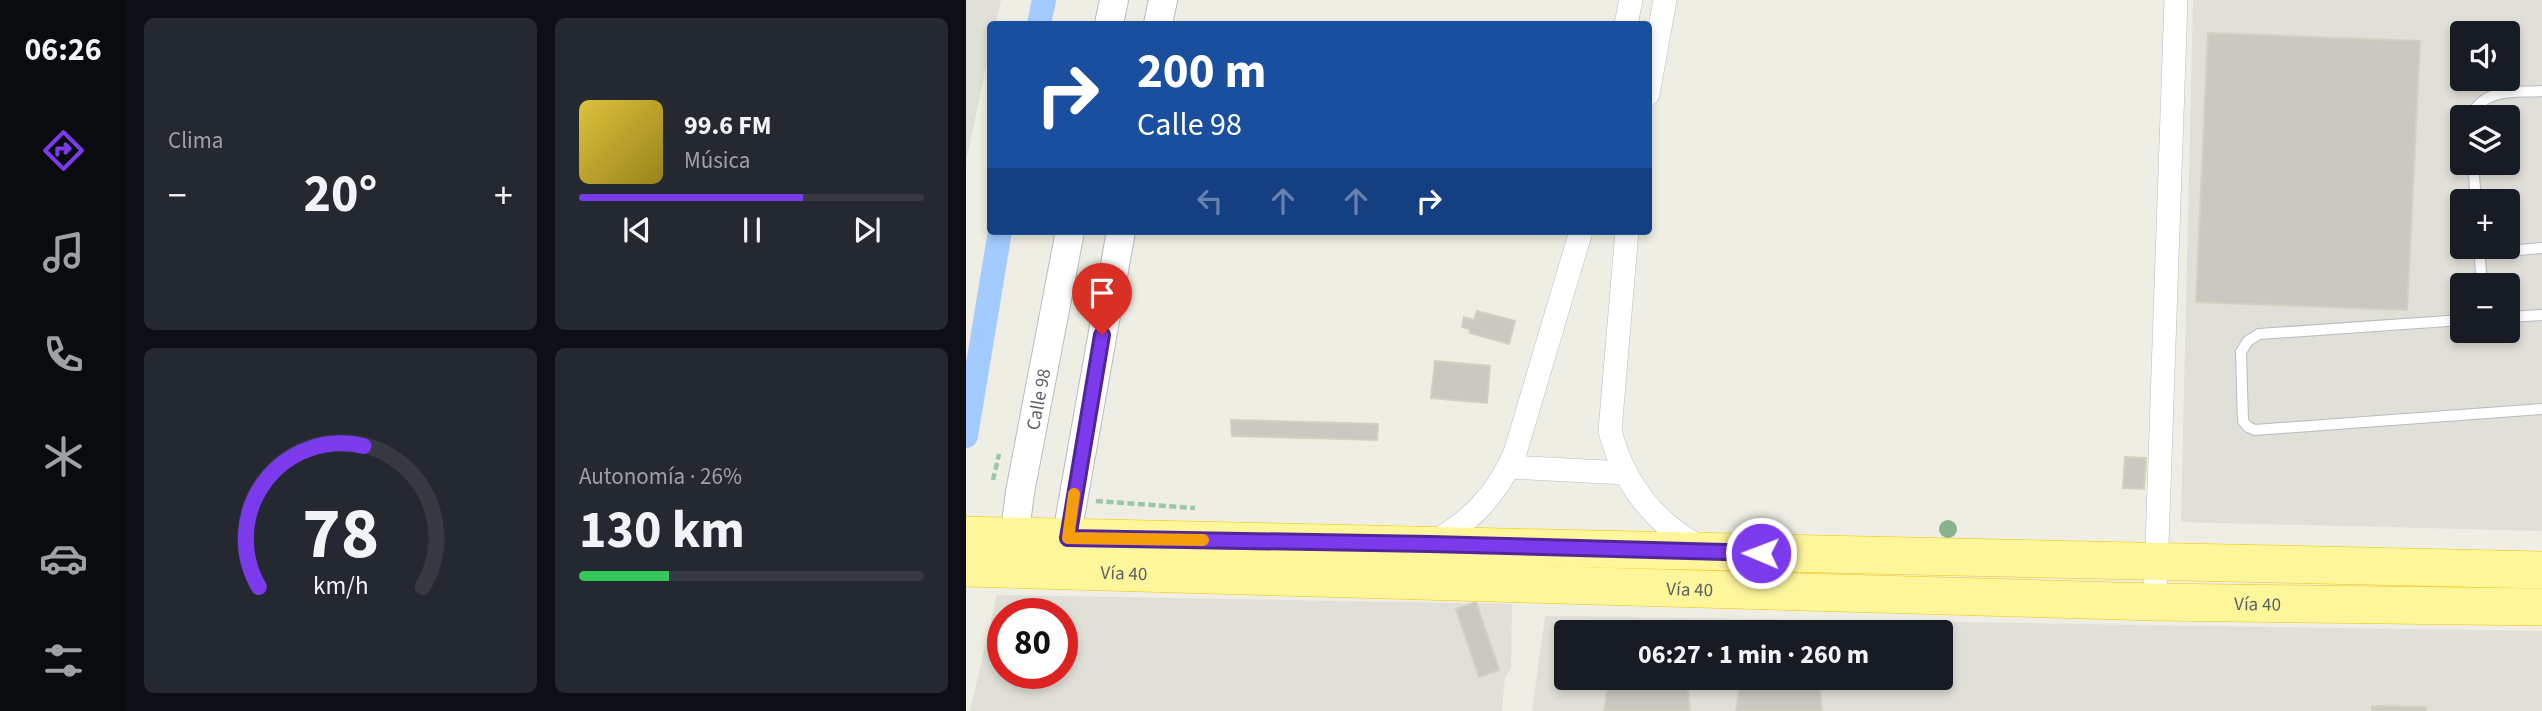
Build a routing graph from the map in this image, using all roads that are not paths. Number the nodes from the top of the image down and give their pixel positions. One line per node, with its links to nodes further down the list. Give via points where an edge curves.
1 (1114, 0): 6 (street)
2 (1163, 0): 7 (street)
3 (1631, 0): 8 (street)
4 (1665, 0): 9 (street)
5 (2176, 0): 29 (street)
6 (1110, 21)
7 (1159, 21)
8 (1627, 21)
9 (1652, 72)
10 (2542, 91): 11 (lane, via 2490,95)
11 (2477, 105)
12 (1069, 235): 27 (street, Calle 98)
13 (1120, 235): 28 (street)
14 (1580, 235): 22 (street)
15 (1627, 235): 23 (street, via 1611,431)
16 (2542, 248): 17 (lane)
17 (2520, 250)
18 (2542, 315): 19 (lane)
19 (2520, 316)
20 (2450, 321): 21 (lane, via 2259,334 2241,352 2244,421 2255,430)
21 (2542, 409)
22 (1509, 467): 23 (street); 25 (street, via 1472,517)
23 (1625, 473): 26 (street, via 1636,493 1667,526)
24 (966, 535): 27 (highway, Vía 40)
25 (1430, 544): 26 (highway, Vía 40); 28 (highway, Vía 40)
26 (1708, 551): 29 (highway, Vía 40)
27 (1012, 553): 28 (highway, Vía 40); 30 (highway, Vía 40)
28 (1066, 555): 32 (highway, Vía 40)
29 (2158, 561): 31 (highway, Vía 40); 32 (street)
30 (966, 568)
31 (2542, 570)
32 (2155, 602): 33 (highway, Vía 40)
33 (2542, 607)

